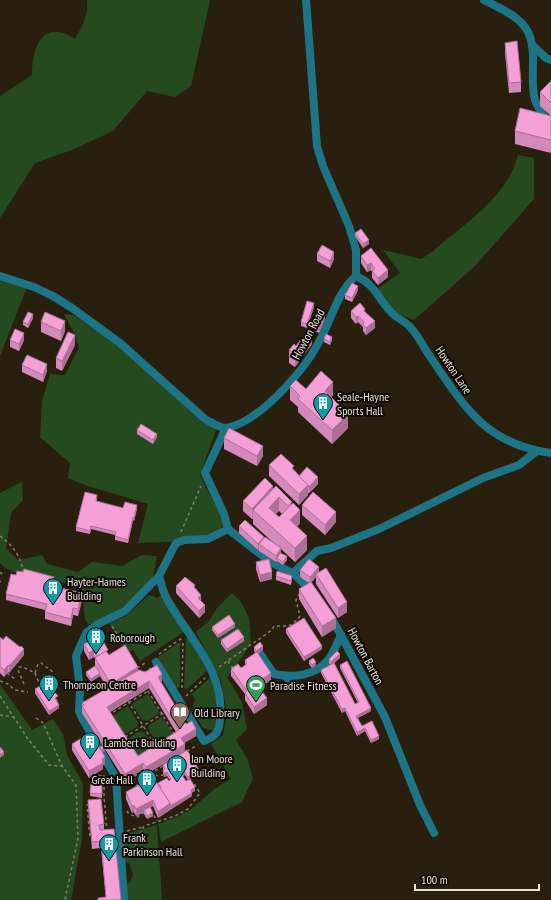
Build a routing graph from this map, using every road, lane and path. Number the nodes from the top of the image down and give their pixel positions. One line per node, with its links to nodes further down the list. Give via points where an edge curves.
1 (306, 0): 7 (street, via 317,146 349,226 356,250)
2 (484, 0): 3 (street, via 516,20 528,32)
3 (532, 45): 4 (street); 5 (street, via 535,100)
4 (551, 60)
5 (546, 118)
6 (0, 276): 8 (street, via 34,287 59,300 120,343 205,419)
7 (356, 276): 8 (street, Howton Road, via 347,284 303,369 260,411); 9 (street, Howton Lane, via 367,281 392,314 410,325 450,386 479,422 492,433)
8 (226, 428): 12 (street, via 205,472)
9 (537, 451): 10 (street, Howton Lane); 17 (street, via 519,465 483,478 379,529 317,551)
10 (551, 453)
11 (202, 486): 14 (path)
12 (228, 529): 14 (street, via 208,539); 17 (street, via 272,563)
13 (0, 536): 16 (path, via 10,544 22,562)
14 (176, 543): 19 (street)
15 (0, 572): 18 (path)
16 (23, 572)
17 (293, 573): 20 (street)
18 (3, 575)
19 (159, 576): 23 (street, via 125,612); 24 (street, via 167,599)
20 (308, 588): 21 (street); 29 (path, via 300,593 296,600 300,616 294,623 285,628 274,626)
21 (318, 598)
22 (326, 609): 25 (street, Howton Barton)
23 (108, 620): 26 (path); 65 (street, via 86,633 76,656 80,689 79,710 112,769)
24 (186, 635): 28 (path); 31 (street); 42 (path)
25 (341, 635): 37 (street, via 328,660 315,672); 82 (street, Howton Barton, via 385,717 420,805)
26 (126, 650)
27 (261, 655): 37 (street, via 274,674)
28 (155, 660): 30 (path, via 137,668); 36 (path); 54 (street)
29 (228, 661): 31 (path); 34 (path)
30 (134, 662)
31 (212, 671): 45 (path); 54 (street, via 221,711 218,732 213,738)
32 (53, 672): 33 (path, via 41,663 36,666)
33 (35, 673): 40 (path, via 23,667 19,668); 41 (path, via 41,688)
34 (236, 673)
35 (7, 674): 38 (path)
36 (141, 674)
37 (287, 677): 43 (street)
38 (16, 680)
39 (0, 681): 44 (path, via 15,690)
40 (24, 684)
41 (47, 685)
42 (182, 688)
43 (293, 688)
44 (28, 692)
45 (190, 692)
46 (0, 696): 50 (path)
47 (129, 702): 48 (path, via 148,690); 52 (path); 53 (path, via 110,714)
48 (163, 714): 52 (path); 55 (path, via 177,738)
49 (0, 715): 50 (path)
50 (14, 717): 58 (path, via 49,765)
51 (36, 718): 58 (path, via 43,723)
52 (143, 726): 53 (path); 55 (path)
53 (123, 739): 55 (path, via 138,762)
54 (204, 741): 56 (path)
55 (158, 749)
56 (184, 753)
57 (166, 764): 60 (path)
58 (62, 766): 85 (path, via 76,784 78,838)
59 (104, 775): 64 (path)
60 (149, 775): 61 (path); 65 (path, via 146,776 143,770)
61 (163, 775)
62 (142, 778): 66 (path)
63 (193, 782): 78 (path, via 200,793 188,809)
64 (104, 783): 67 (path); 68 (path)
65 (117, 786): 86 (street)
66 (134, 790)
67 (102, 794)
68 (104, 797): 69 (path); 70 (path)
69 (108, 799)
70 (104, 800): 71 (path); 72 (path)
71 (99, 801)
72 (105, 803): 73 (path); 81 (path, via 108,832)
73 (99, 804)
74 (93, 805): 83 (path, via 87,805)
75 (126, 808): 77 (path)
76 (130, 809): 77 (path)
77 (127, 811): 78 (path, via 137,817 151,809)
78 (158, 821): 79 (path)
79 (144, 826): 80 (path); 84 (path)
80 (125, 832)
81 (103, 833)
82 (434, 833)
83 (90, 838)
84 (127, 861)
85 (65, 900)
86 (124, 900)

